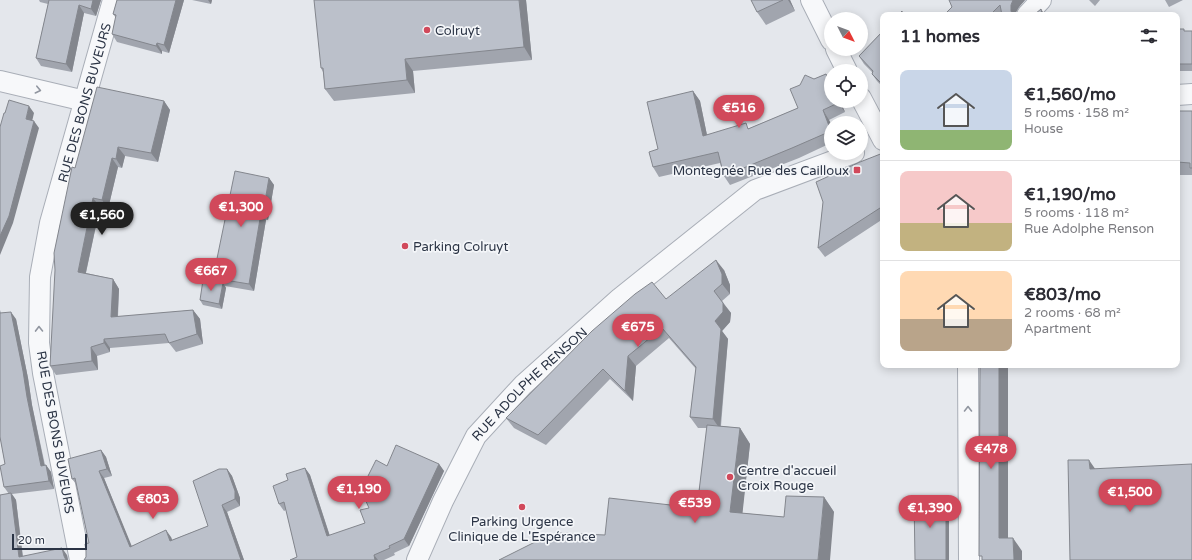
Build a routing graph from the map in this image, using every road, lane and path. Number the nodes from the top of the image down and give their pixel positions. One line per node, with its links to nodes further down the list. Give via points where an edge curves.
1 (113, 0): 9 (street, RUE DES BONS BUVEURS)
2 (811, 0): 5 (street)
3 (1041, 0): 4 (street)
4 (1030, 12)
5 (824, 26)
6 (0, 81): 9 (street, one-way to 9)
7 (1192, 94): 8 (street)
8 (1180, 95)
9 (85, 101): 16 (street, RUE DES BONS BUVEURS, one-way to 9, via 43,374 39,312 40,276 50,223)
10 (866, 108): 11 (street)
11 (880, 136)
12 (880, 143): 13 (street)
13 (868, 147)
14 (835, 160): 17 (street, RUE ADOLPHE RENSON, via 756,190 620,298 523,385 476,436)
15 (968, 368): 18 (street, one-way to 15)
16 (80, 560)
17 (416, 560)
18 (969, 560)

